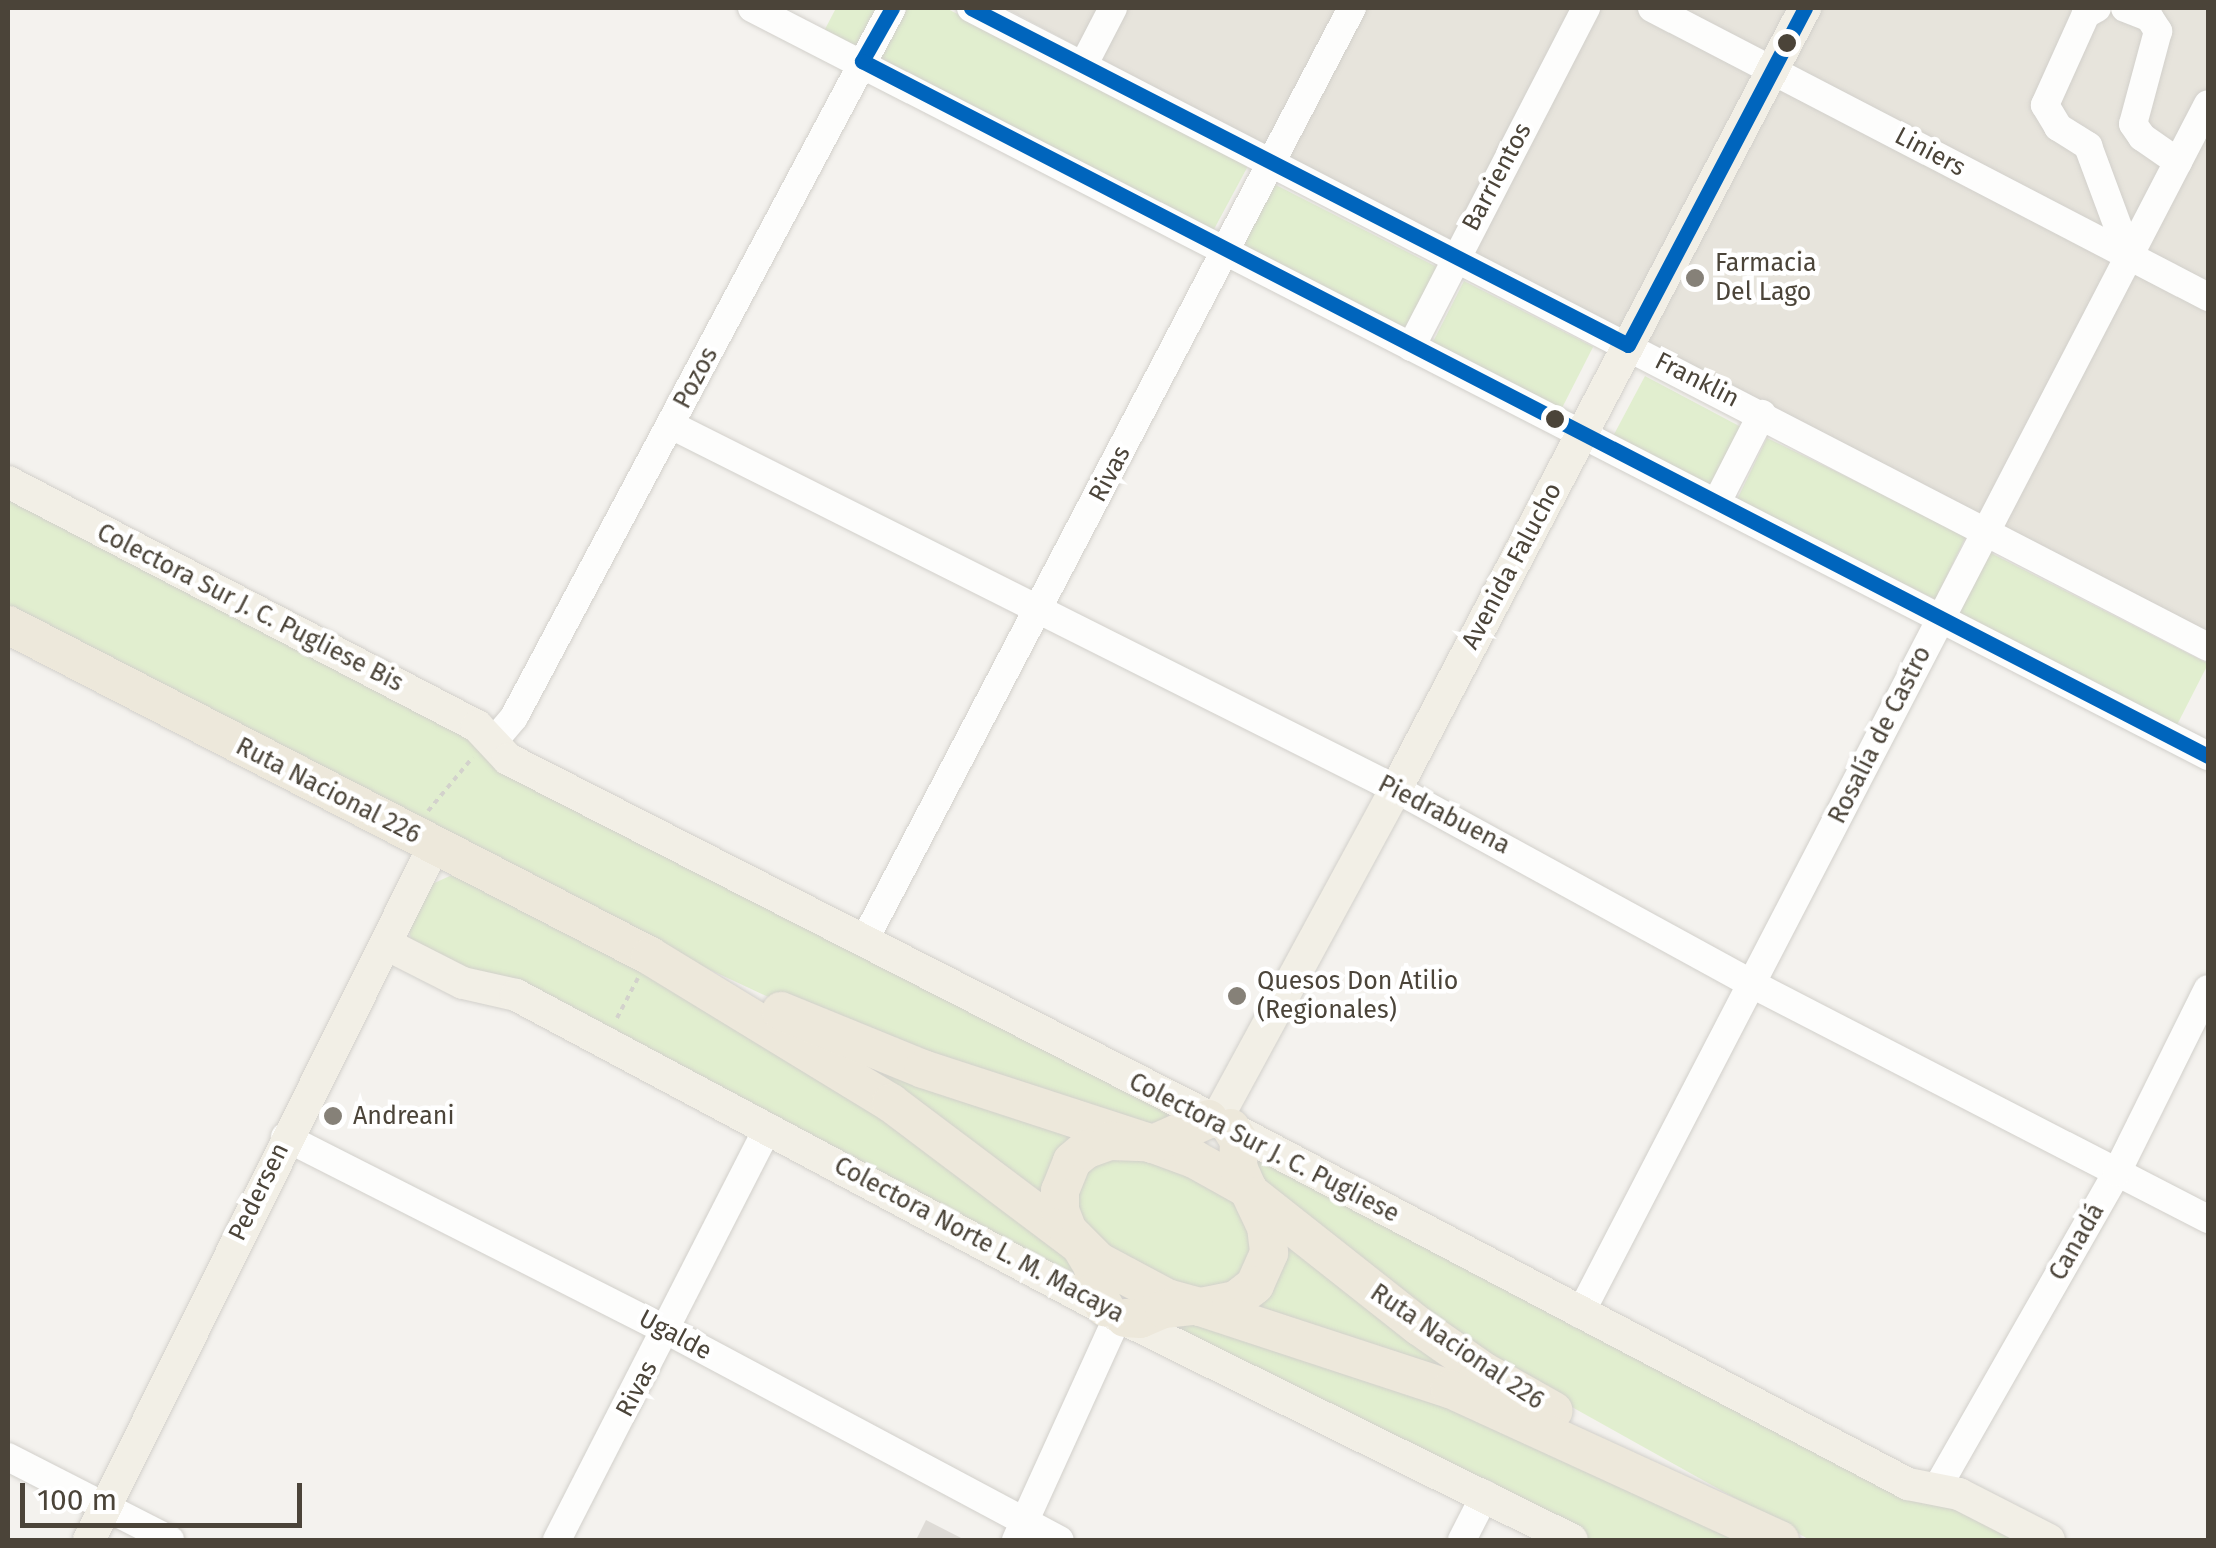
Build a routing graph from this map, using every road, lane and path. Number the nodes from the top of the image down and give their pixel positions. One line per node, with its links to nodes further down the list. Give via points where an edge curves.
1 (752, 8): 11 (street)
2 (892, 8): 11 (street, Pozos)
3 (971, 8): 12 (street, Franklin)
4 (1112, 8): 12 (street)
5 (1352, 8): 15 (street, Rivas)
6 (1586, 8): 18 (street, Barrientos)
7 (1652, 8): 13 (street, Liniers)
8 (1806, 8): 13 (main road, Avenida Falucho)
9 (2096, 8): 19 (street, via 2086,14 2045,105 2058,127 2088,146)
10 (2125, 8): 16 (street, via 2149,16 2158,31 2133,124)
11 (862, 62): 17 (street); 24 (street, Pozos)
12 (1084, 64): 15 (street, Franklin)
13 (1771, 70): 19 (street, Liniers); 21 (main road, Avenida Falucho)
14 (2208, 104): 16 (street, Rosalía de Castro)
15 (1273, 161): 17 (street, Rivas); 18 (street, Franklin)
16 (2178, 162): 19 (street, Rosalía de Castro)
17 (1228, 251): 22 (street); 29 (street, Rivas)
18 (1456, 255): 21 (street, Franklin); 22 (street, Barrientos)
19 (2129, 256): 20 (street, Liniers); 28 (street, Rosalía de Castro)
20 (2208, 297)
21 (1628, 345): 23 (street, Franklin); 25 (main road, Avenida Falucho)
22 (1410, 346): 25 (street)
23 (1762, 414): 27 (street); 28 (street, Franklin)
24 (671, 425): 29 (street, Piedrabuena); 33 (street, Pozos, via 514,717)
25 (1582, 432): 27 (street); 35 (main road, Avenida Falucho)
26 (8, 482): 33 (main road, Colectora Sur J. C. Pugliese Bis)
27 (1717, 502): 30 (street)
28 (1986, 529): 30 (street, Rosalía de Castro); 32 (street, Franklin)
29 (1038, 611): 35 (street, Piedrabuena); 37 (street, Rivas)
30 (1940, 617): 34 (street); 40 (street, Rosalía de Castro)
31 (8, 625): 36 (highway, Ruta Nacional 226)
32 (2208, 646)
33 (489, 738): 36 (path); 37 (main road, Colectora Sur J. C. Pugliese, via 508,759)
34 (2208, 756)
35 (1396, 790): 40 (street, Piedrabuena); 43 (main road, Avenida Falucho)
36 (421, 839): 38 (main road, Pedersen); 39 (highway, Ruta Nacional 226)
37 (865, 939): 43 (main road, Colectora Sur J. C. Pugliese)
38 (386, 944): 42 (main road, Colectora Norte L. M. Macaya, via 462,983 516,995); 45 (main road, Pedersen)
39 (650, 956): 42 (path); 46 (highway, Ruta Nacional 226, via 860,1046); 50 (highway, Ruta Nacional 226, via 892,1103)
40 (1754, 985): 47 (street, Piedrabuena); 53 (street, Rosalía de Castro)
41 (2208, 988): 47 (street, Canadá)
42 (604, 1044): 44 (main road, Colectora Norte L. M. Macaya)
43 (1218, 1123): 46 (highway); 48 (highway, via 1240,1141 1238,1167); 53 (main road, Colectora Sur J. C. Pugliese)
44 (768, 1128): 52 (main road, Colectora Norte L. M. Macaya); 54 (street, Rivas)
45 (286, 1137): 54 (street, Ugalde); 58 (main road, Pedersen)
46 (1150, 1143): 48 (highway, Ruta Nacional 226); 50 (highway, Ruta Nacional 226, via 1096,1145 1065,1170 1060,1210)
47 (2117, 1172): 49 (street, Piedrabuena); 56 (street, Canadá, via 1941,1481)
48 (1251, 1192): 51 (highway, via 1270,1240 1262,1277 1236,1300); 59 (highway, Ruta Nacional 226, via 1378,1297 1483,1371)
49 (2208, 1219)
50 (1079, 1245): 51 (highway, Ruta Nacional 226, via 1146,1289); 52 (highway, via 1093,1267 1095,1290)
51 (1197, 1306): 52 (highway, via 1164,1308 1140,1319); 59 (highway, Ruta Nacional 226, via 1404,1370)
52 (1116, 1314): 57 (main road, Colectora Norte L. M. Macaya); 60 (street)
53 (1580, 1314): 56 (main road, Colectora Sur J. C. Pugliese, via 1908,1484)
54 (668, 1331): 60 (street, Ugalde); 63 (street, Rivas)
55 (8, 1457): 58 (street)
56 (1943, 1490): 68 (main road, Colectora Sur J. C. Pugliese)
57 (1485, 1495): 65 (street); 66 (main road, Colectora Norte L. M. Macaya)
58 (105, 1508): 61 (main road, Pedersen); 62 (street)
59 (1724, 1512): 67 (highway, Ruta Nacional 226)
60 (1021, 1532): 64 (street, Ugalde)
61 (88, 1540)
62 (170, 1540)
63 (557, 1540)
64 (1060, 1540)
65 (1462, 1540)
66 (1572, 1540)
67 (1780, 1540)
68 (2048, 1540)

